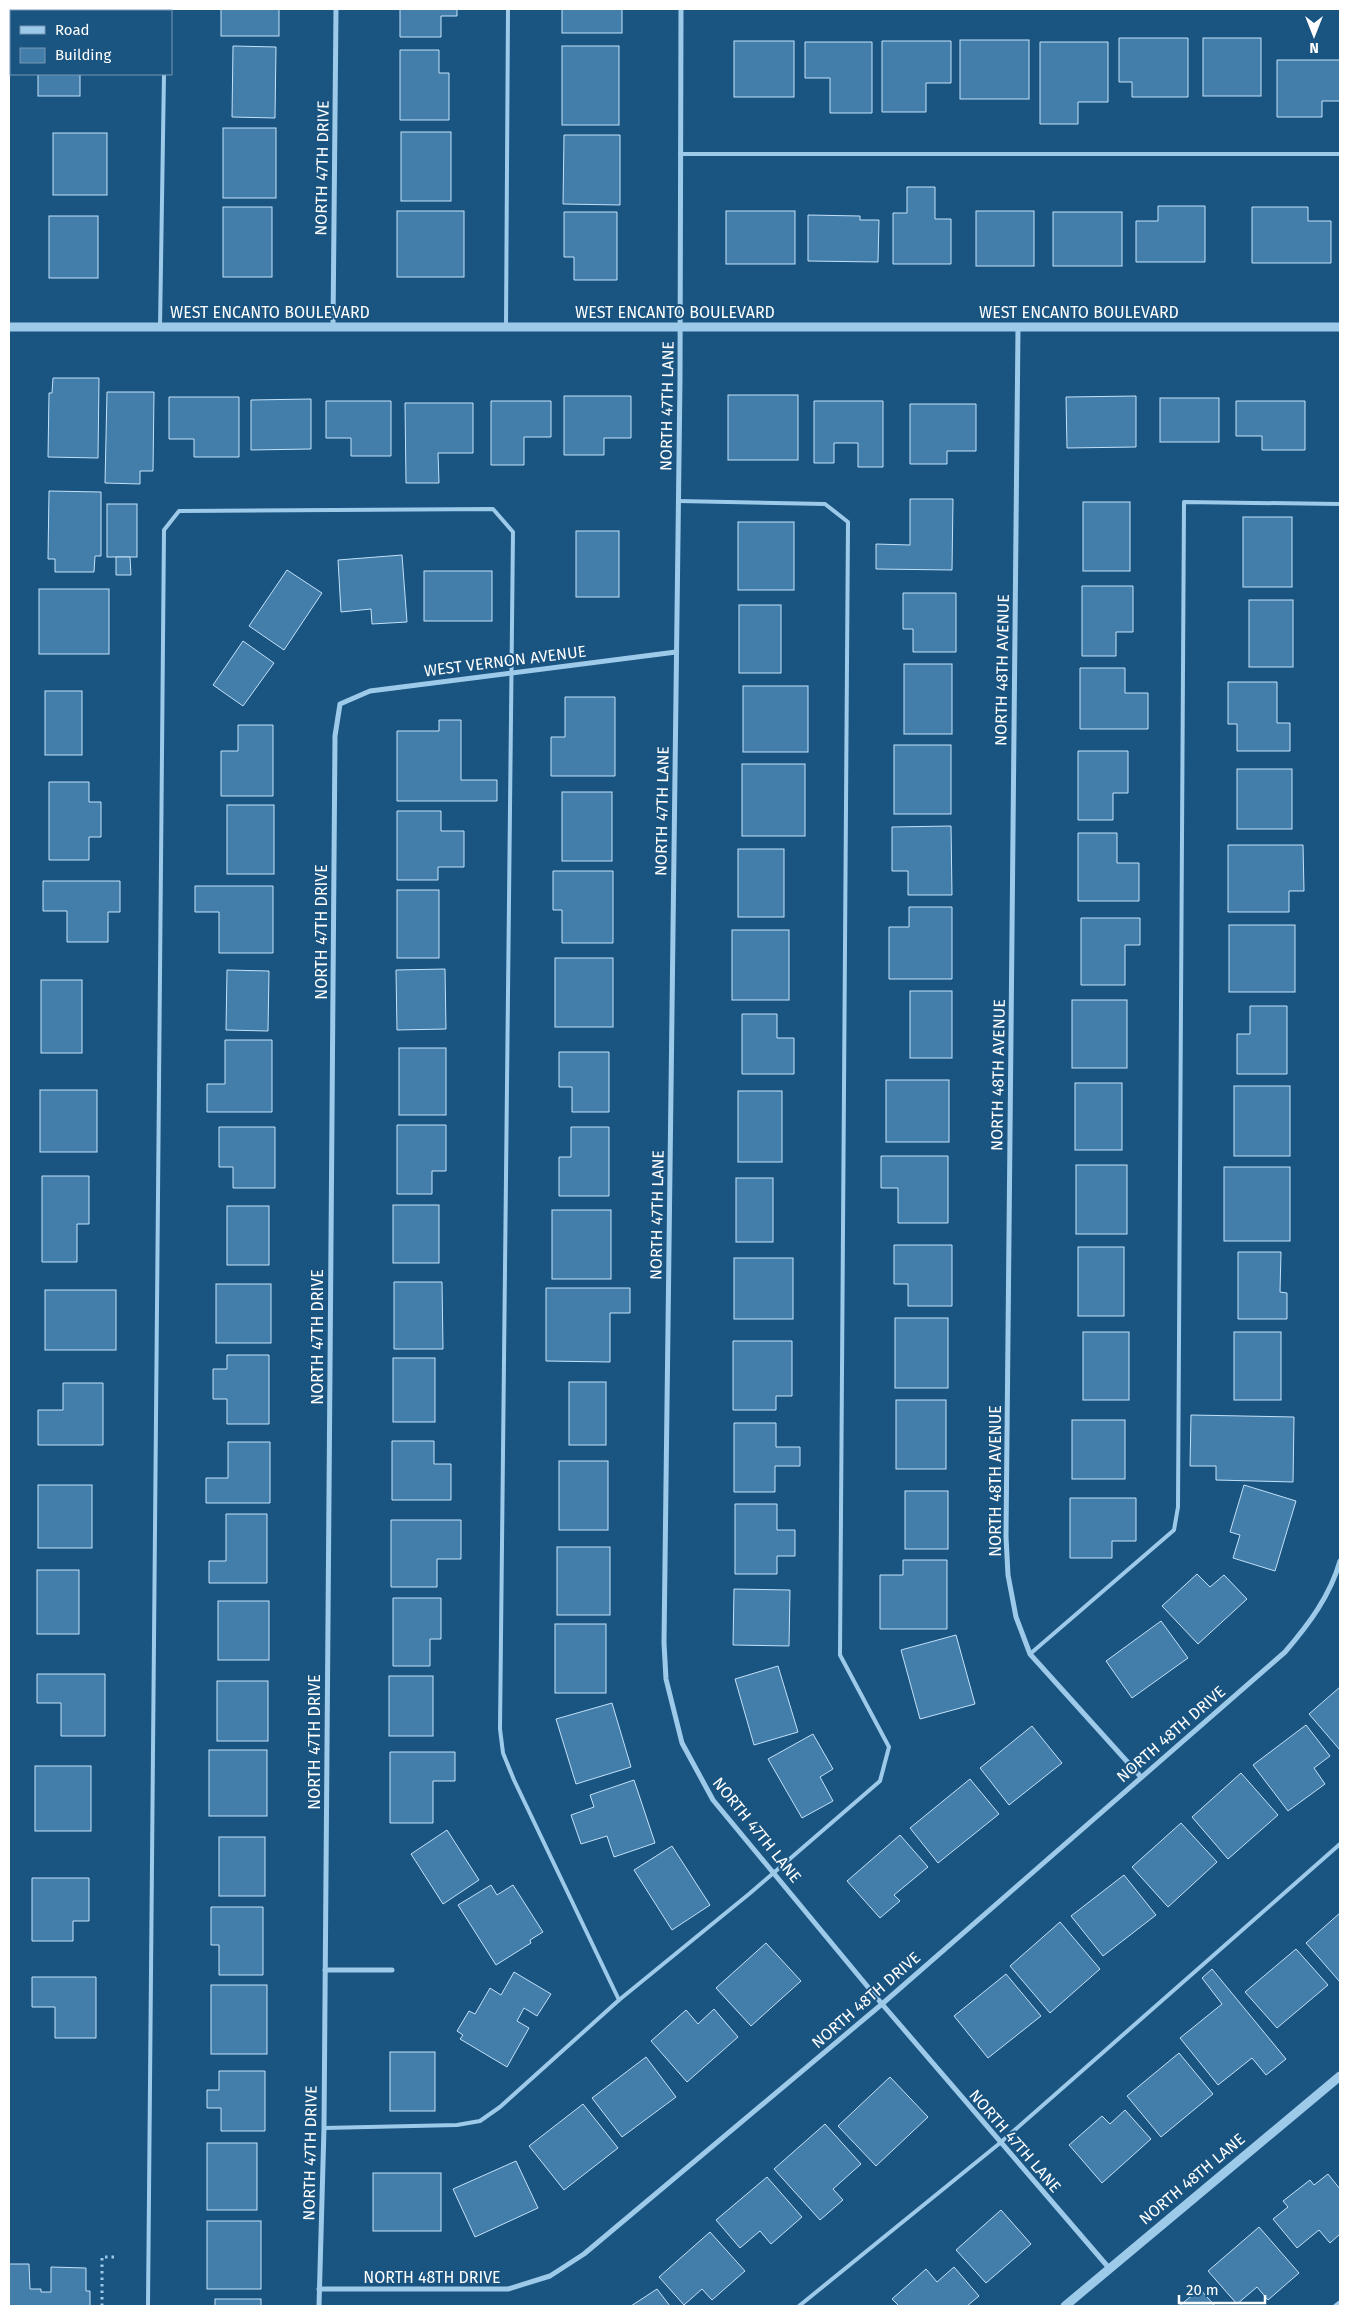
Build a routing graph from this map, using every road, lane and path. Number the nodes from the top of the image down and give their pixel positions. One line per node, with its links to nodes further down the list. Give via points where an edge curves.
1 (336, 9): 9 (street, NORTH 47TH DRIVE)
2 (508, 9): 10 (lane)
3 (681, 9): 5 (street, NORTH 47TH LANE)
4 (164, 75): 8 (lane)
5 (680, 154): 6 (lane); 11 (street, NORTH 47TH LANE)
6 (1340, 154)
7 (9, 327): 8 (street, WEST ENCANTO BOULEVARD)
8 (160, 327): 9 (street, WEST ENCANTO BOULEVARD)
9 (333, 327): 10 (street, WEST ENCANTO BOULEVARD)
10 (506, 327): 11 (street, WEST ENCANTO BOULEVARD)
11 (680, 327): 13 (street, WEST ENCANTO BOULEVARD); 14 (street, NORTH 47TH LANE)
12 (1340, 327): 13 (street, WEST ENCANTO BOULEVARD)
13 (1018, 328): 20 (street, NORTH 48TH AVENUE, via 1006,1537 1008,1575 1016,1617)
14 (678, 501): 16 (street, NORTH 47TH LANE); 23 (lane, via 825,504 848,522 840,1655 889,1747 880,1781)
15 (1340, 504): 20 (lane, via 1184,502 1178,1507 1174,1530)
16 (676, 652): 17 (street, WEST VERNON AVENUE); 23 (street, NORTH 47TH LANE, via 666,1679 682,1743 695,1770 713,1800)
17 (512, 672): 18 (street, WEST VERNON AVENUE, via 370,691); 26 (lane, via 500,1729 502,1753); 36 (lane, via 512,532 493,509 179,511 164,530)
18 (340, 704): 24 (street, NORTH 47TH DRIVE, via 334,736)
19 (1340, 1560): 21 (street, NORTH 48TH DRIVE, via 1334,1582 1308,1625 1285,1652)
20 (1030, 1654): 21 (street, NORTH 48TH AVENUE)
21 (1141, 1777): 27 (street, NORTH 48TH DRIVE)
22 (1340, 1844): 30 (lane)
23 (774, 1872): 26 (lane); 27 (street, NORTH 47TH LANE)
24 (325, 1970): 25 (street); 29 (street, NORTH 47TH DRIVE)
25 (392, 1970)
26 (619, 2000): 29 (lane, via 500,2107 480,2121 457,2125)
27 (882, 2004): 30 (street, NORTH 47TH LANE); 33 (street, NORTH 48TH DRIVE, via 584,2254 550,2276 508,2289)
28 (1340, 2076): 32 (street, NORTH 48TH LANE)
29 (324, 2128): 33 (street, NORTH 47TH DRIVE)
30 (1000, 2143): 32 (street, NORTH 47TH LANE); 38 (lane)
31 (118, 2257): 35 (path, via 102,2256)
32 (1109, 2268): 39 (street, NORTH 48TH LANE)
33 (319, 2290): 37 (street, NORTH 47TH DRIVE)
34 (1340, 2302): 40 (lane)
35 (102, 2306)
36 (148, 2306)
37 (319, 2306)
38 (799, 2306)
39 (1065, 2306)
40 (1335, 2306)

